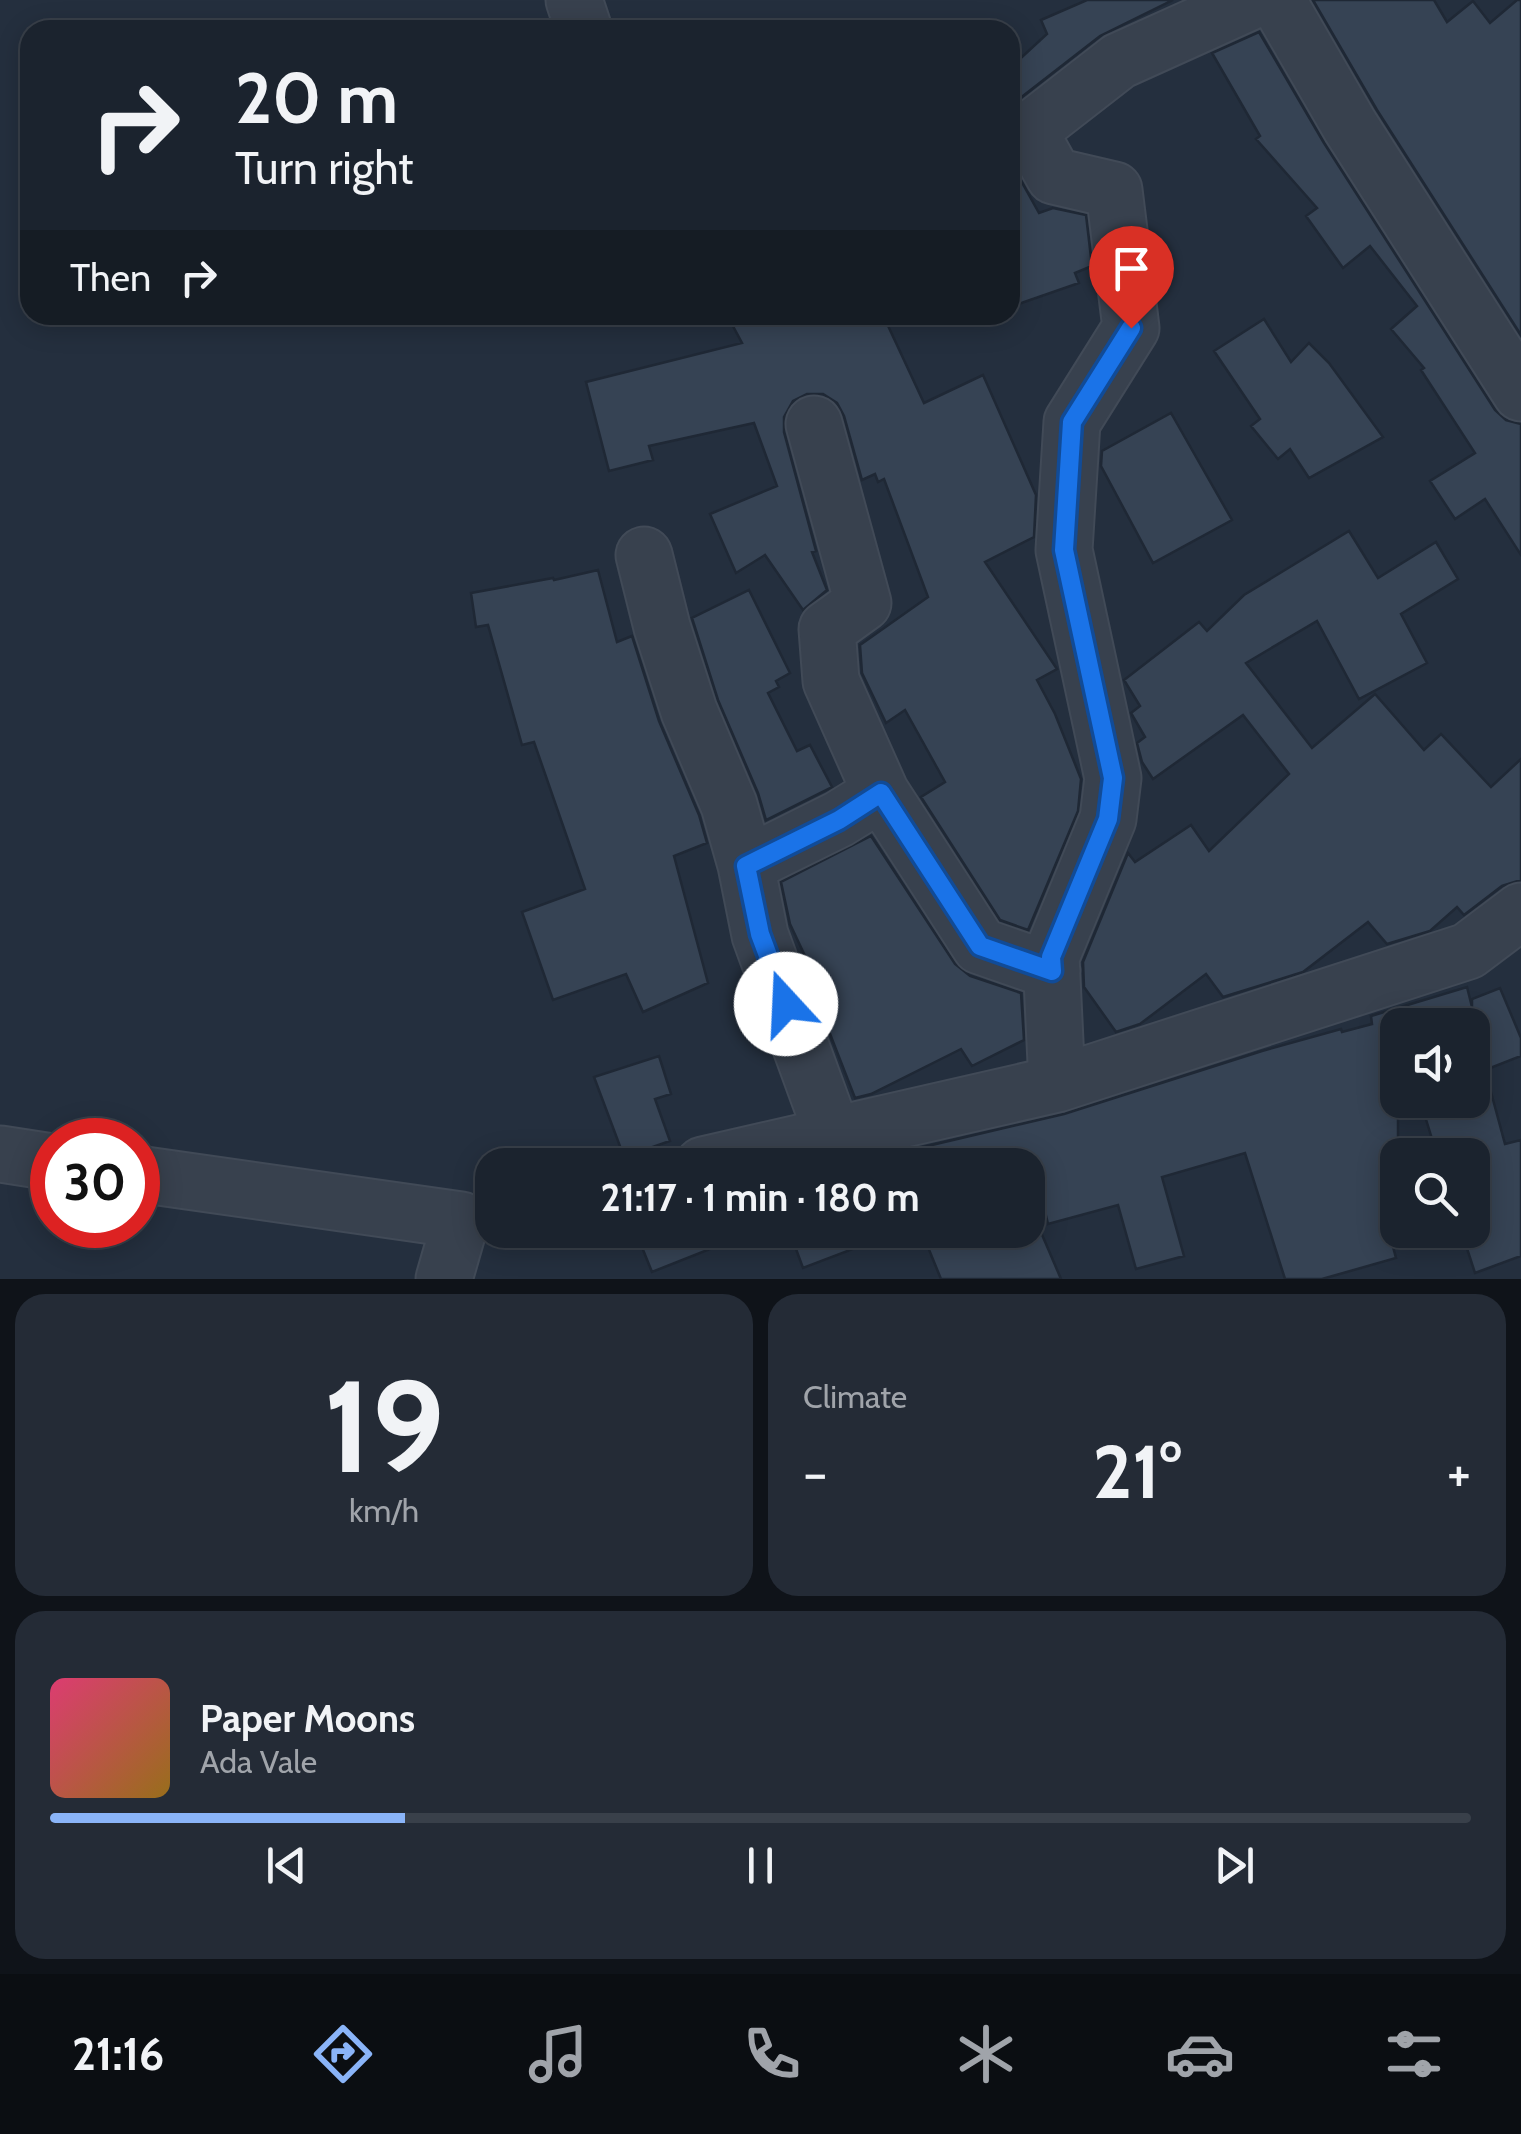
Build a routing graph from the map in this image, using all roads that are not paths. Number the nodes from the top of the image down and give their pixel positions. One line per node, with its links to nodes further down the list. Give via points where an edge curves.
1 (1254, 0): 9 (street, via 1119,61 1029,131 1054,176 1114,190 1131,328 1072,422 1064,550 1113,778 1108,819 1051,957)
2 (1277, 0): 3 (street)
3 (1521, 394)
4 (814, 424): 6 (street, via 863,603 827,629 832,680)
5 (644, 555): 7 (street, via 689,711 730,805)
6 (881, 793): 7 (street); 9 (street, via 980,946)
7 (746, 866): 11 (street, via 760,934)
8 (1521, 911): 10 (street, via 1468,951)
9 (1052, 971): 10 (street)
10 (1056, 1084): 11 (street)
11 (833, 1135): 12 (street)
12 (777, 1148)
13 (0, 1154): 14 (street)
14 (30, 1159)
15 (160, 1177): 16 (street)
16 (475, 1217)
17 (475, 1221): 18 (street)
18 (444, 1279)

